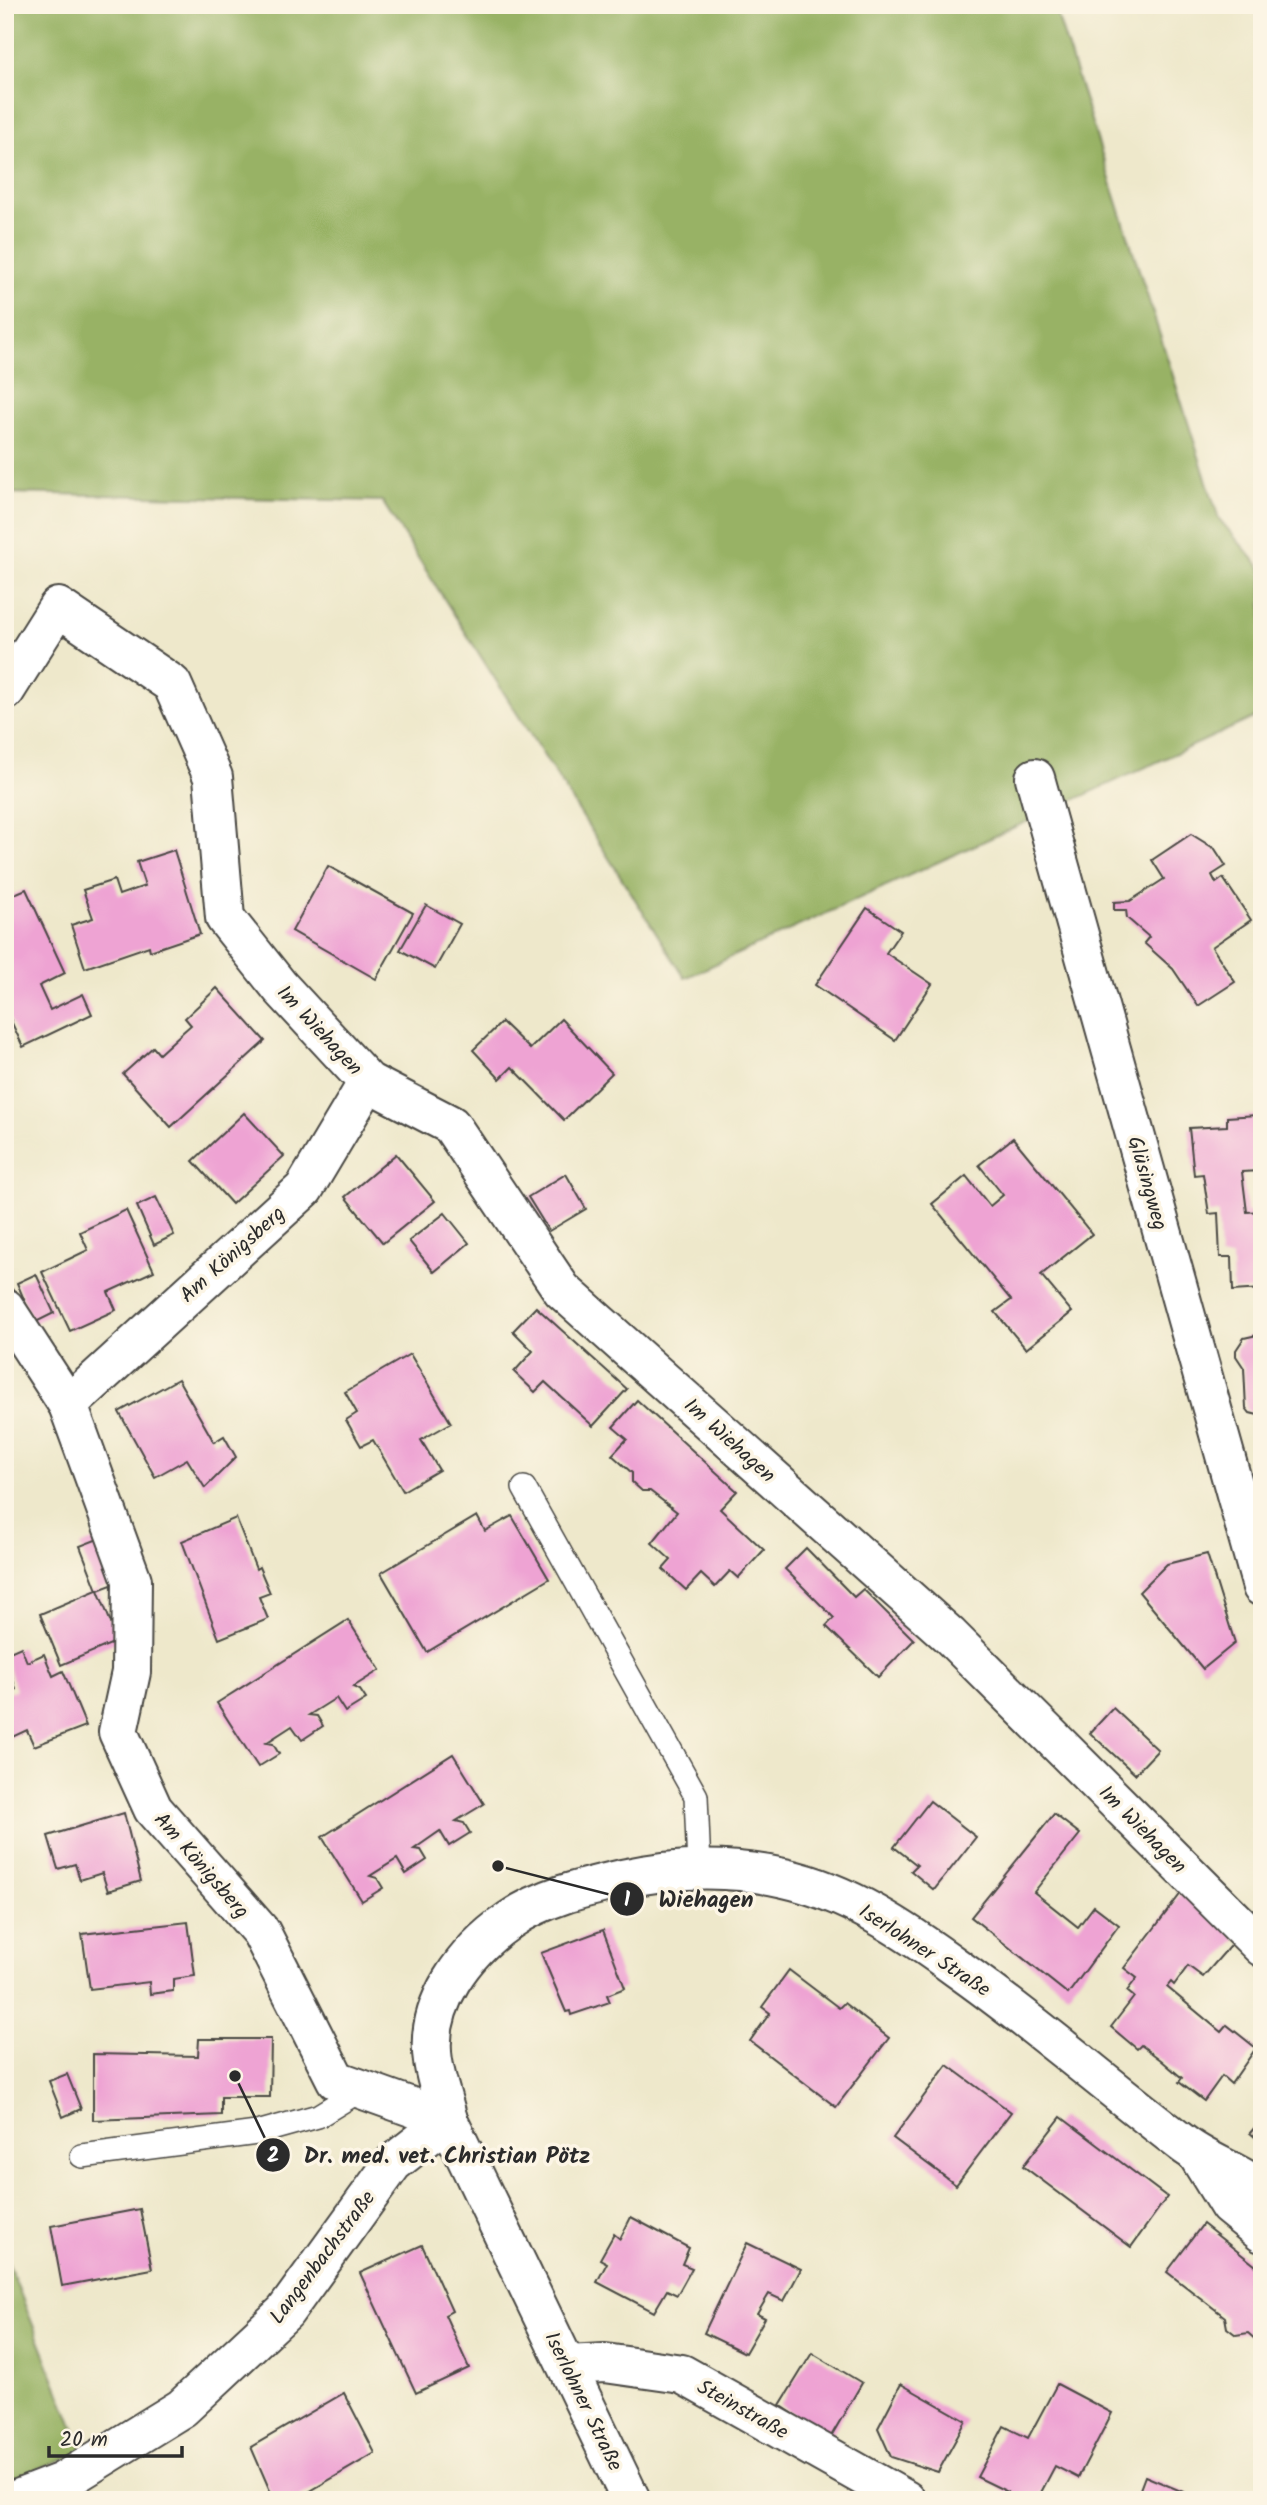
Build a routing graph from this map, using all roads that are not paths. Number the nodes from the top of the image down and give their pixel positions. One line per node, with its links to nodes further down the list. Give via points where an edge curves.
1 (5, 691): 3 (street, Im Wiehagen, via 58,607 172,684 213,778 225,918 280,987)
2 (1035, 778): 7 (street, Glüsingweg)
3 (369, 1082): 5 (street, Am Königsberg, via 304,1189); 9 (street, Im Wiehagen, via 451,1125 562,1290 950,1636)
4 (5, 1308): 5 (street, Am Königsberg)
5 (68, 1405): 10 (street, Am Königsberg, via 132,1580 131,1672 118,1732 153,1809 261,1932 336,2080)
6 (524, 1489): 8 (lane, via 696,1796)
7 (1262, 1587)
8 (699, 1868): 11 (street, Iserlohner Straße, via 580,1888 525,1909 475,1947 448,1985 433,2022 433,2059); 12 (street, Iserlohner Straße, via 786,1878 878,1915 1012,2007)
9 (1262, 1947)
10 (362, 2089): 11 (street, Am Königsberg); 13 (lane, via 318,2116 257,2133)
11 (448, 2119): 16 (street, Iserlohner Straße); 17 (street, Langenbachstraße, via 393,2164 285,2312 182,2408 62,2482)
12 (1197, 2154): 14 (street, Iserlohner Straße); 15 (street, Iserlohner Straße, via 1229,2206)
13 (82, 2156)
14 (1262, 2190)
15 (1262, 2233)
16 (567, 2365): 18 (street, Iserlohner Straße); 19 (street, Steinstraße, via 605,2363 682,2374)
17 (15, 2500)
18 (631, 2500)
19 (906, 2500)

